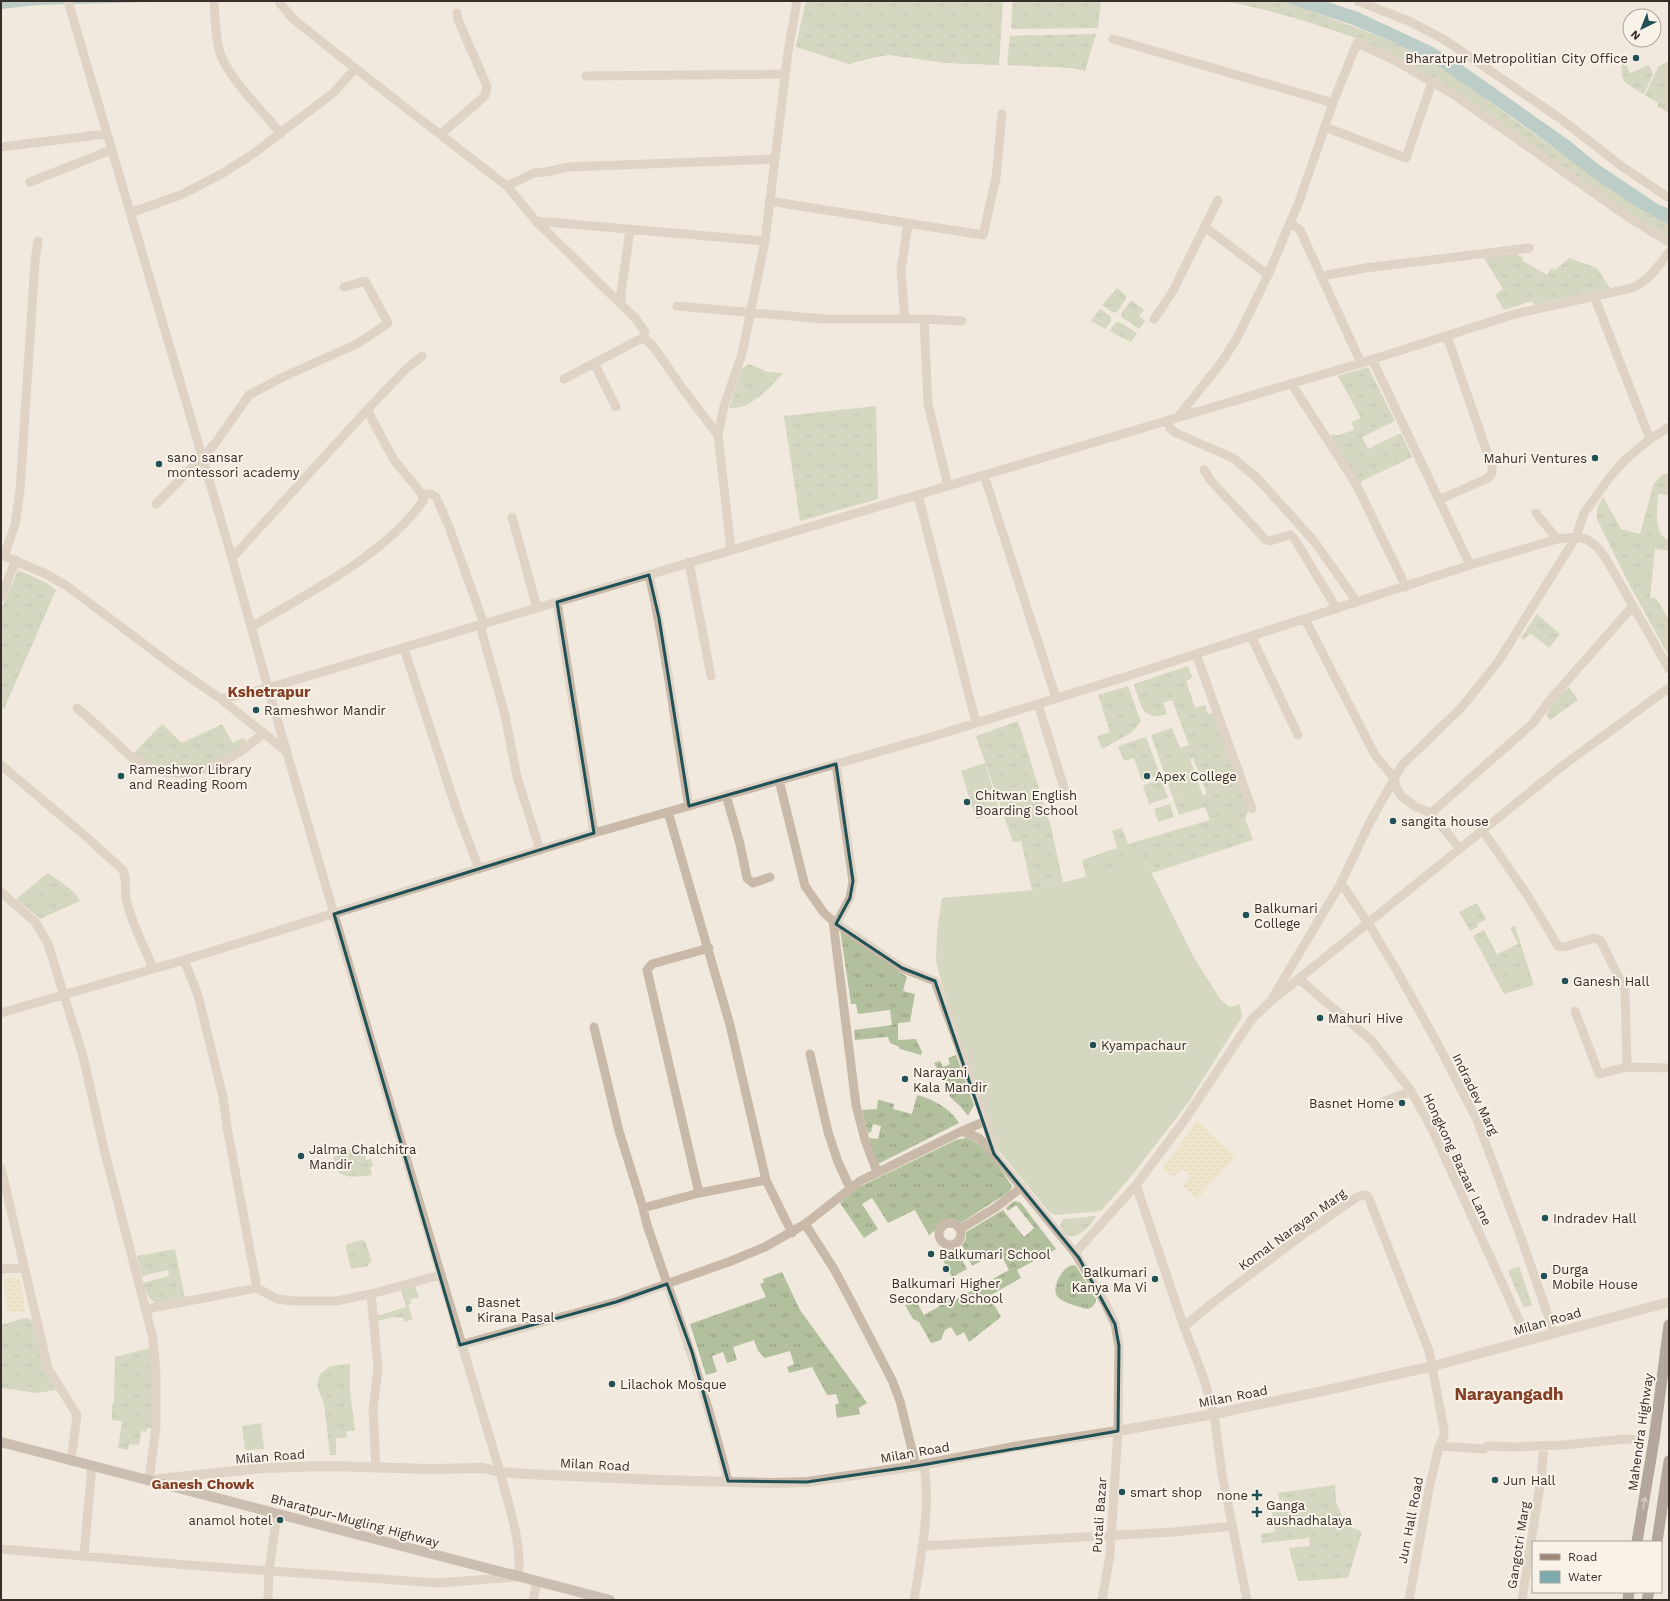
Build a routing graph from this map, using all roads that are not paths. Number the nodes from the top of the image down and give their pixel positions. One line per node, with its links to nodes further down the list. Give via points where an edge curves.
1 (214, 1): 16 (street, via 220,53 225,63)
2 (797, 1): 9 (street)
3 (1358, 1): 23 (street, via 1411,22 1445,40 1561,119 1620,166)
4 (280, 3): 8 (street, via 293,19)
5 (69, 5): 15 (street)
6 (457, 13): 17 (street, via 487,86 485,96)
7 (1113, 39): 12 (street)
8 (355, 69): 16 (street, via 333,93); 17 (street)
9 (785, 74): 10 (street); 20 (street)
10 (586, 76)
11 (1432, 82): 12 (street, via 1396,61 1357,43); 14 (street, via 1406,158); 34 (street, via 1453,94 1630,219)
12 (1333, 103): 14 (street)
13 (1002, 114): 29 (street, via 996,178 983,235)
14 (1325, 127): 28 (street)
15 (106, 134): 18 (street); 19 (street)
16 (281, 134): 26 (street, via 202,184)
17 (440, 134): 22 (street)
18 (1, 147)
19 (111, 150): 21 (street); 26 (street)
20 (774, 159): 22 (street, via 568,167 534,173); 25 (street)
21 (30, 182)
22 (507, 186): 27 (street)
23 (1669, 198)
24 (1218, 200): 30 (street)
25 (769, 201): 29 (street); 33 (street)
26 (130, 213): 63 (street)
27 (536, 222): 31 (street); 41 (street)
28 (1291, 223): 37 (street); 38 (street, via 1300,230)
29 (908, 224): 44 (street, via 902,270)
30 (1205, 227): 37 (street); 46 (street, via 1173,291)
31 (630, 230): 33 (street); 41 (street)
32 (38, 241): 76 (street, via 20,491 15,525)
33 (765, 241): 43 (street)
34 (1669, 242)
35 (1529, 248): 38 (street, via 1365,268)
36 (1669, 252): 40 (street, via 1641,284)
37 (1268, 275): 58 (street, via 1237,338)
38 (1322, 276): 52 (street)
39 (344, 288): 63 (street, via 365,281 388,323 357,344 285,376 249,396 214,445)
40 (1594, 296): 48 (street, via 1529,309); 62 (street)
41 (621, 305): 49 (street, via 636,319 645,332)
42 (677, 306): 43 (street)
43 (750, 313): 44 (street, via 824,319); 61 (street, via 742,354 724,406)
44 (906, 319): 45 (street)
45 (924, 319): 47 (street); 66 (street, via 928,404)
46 (1154, 319)
47 (962, 321)
48 (1447, 336): 51 (street); 69 (street, via 1492,473 1488,478)
49 (644, 337): 53 (street); 61 (street)
50 (422, 356): 57 (street)
51 (1372, 359): 52 (street); 69 (street)
52 (1361, 362): 55 (street)
53 (594, 363): 54 (street); 56 (street)
54 (564, 379)
55 (1291, 383): 58 (street); 82 (street, via 1356,484)
56 (616, 407)
57 (367, 410): 67 (street, via 394,460); 77 (street)
58 (1178, 417): 59 (street)
59 (1167, 420): 65 (street); 85 (street, via 1170,428 1176,433 1233,458 1256,478 1314,541)
60 (1669, 427): 62 (street)
61 (718, 435): 75 (street)
62 (1650, 439): 73 (street, via 1625,460 1609,478 1584,512)
63 (201, 458): 70 (street); 77 (street)
64 (1204, 470): 88 (street, via 1211,481 1266,540 1290,535 1294,538)
65 (984, 475): 66 (street); 99 (street)
66 (948, 486): 68 (street)
67 (422, 494): 90 (street, via 431,494 436,498 448,524); 91 (street, via 423,501 414,514 364,559)
68 (918, 495): 75 (street); 103 (street)
69 (1439, 500): 80 (street)
70 (156, 504)
71 (1536, 514): 74 (street)
72 (512, 517): 87 (street)
73 (1576, 537): 74 (street); 86 (street, via 1586,539 1605,557); 109 (street, via 1498,662 1461,708 1402,765)
74 (1557, 539): 80 (street)
75 (731, 549): 79 (street)
76 (2, 555): 78 (street)
77 (232, 558): 91 (street)
78 (16, 560): 83 (street); 100 (street, via 67,586)
79 (689, 562): 81 (street); 96 (street)
80 (1470, 565): 82 (street)
81 (649, 575): 84 (street); 113 (street, via 659,618)
82 (1406, 586): 85 (street)
83 (1, 596)
84 (557, 602): 87 (street); 118 (street)
85 (1357, 602): 88 (street)
86 (1633, 606): 95 (street); 116 (street, via 1550,700 1533,723)
87 (537, 608): 90 (street)
88 (1338, 608): 89 (street)
89 (1305, 619): 92 (street); 109 (street, via 1375,754)
90 (482, 625): 93 (street); 120 (street, via 505,715 517,777)
91 (251, 627): 97 (street)
92 (1251, 636): 94 (street); 105 (street)
93 (404, 648): 97 (street); 121 (street, via 456,808)
94 (1196, 654): 99 (street); 114 (street)
95 (1669, 669)
96 (711, 676)
97 (268, 688): 100 (street); 106 (street)
98 (1669, 688): 117 (street, via 1561,766)
99 (1056, 698): 101 (street)
100 (221, 699): 104 (street)
101 (1038, 704): 103 (street); 111 (street)
102 (78, 708): 104 (street, via 136,761 164,773 192,773 205,769 234,755)
103 (976, 723): 107 (street)
104 (263, 733): 106 (street)
105 (1298, 735)
106 (287, 752): 125 (street)
107 (836, 764): 110 (street); 126 (street, via 853,881 850,898)
108 (1, 765): 130 (street, via 123,870 130,912)
109 (1394, 778): 116 (street, via 1401,796 1416,807); 123 (street)
110 (779, 780): 112 (street); 126 (street, via 805,886 813,900)
111 (1065, 791)
112 (726, 795): 113 (street); 122 (street, via 747,878 753,883)
113 (689, 806): 115 (street)
114 (1252, 809)
115 (668, 812): 118 (street); 128 (street)
116 (1431, 813): 119 (street)
117 (1482, 831): 119 (street); 138 (street, via 1528,896 1558,946 1564,947 1594,938 1601,942 1624,990)
118 (594, 833): 120 (street)
119 (1460, 849): 127 (street)
120 (540, 850): 121 (street)
121 (479, 869): 125 (street)
122 (770, 877)
123 (1341, 883): 127 (street, Indradev Marg); 133 (street)
124 (1, 892): 132 (street, via 36,923 51,952)
125 (334, 914): 129 (street); 159 (street)
126 (834, 922): 142 (street, via 902,968 936,981); 146 (street, via 856,1105)
127 (1368, 923): 131 (street); 167 (street, Indradev Marg, via 1435,1039 1477,1120)
128 (709, 948): 147 (street); 151 (street, via 652,964 647,970)
129 (184, 960): 130 (street); 161 (street, via 202,1009 223,1097)
130 (153, 968): 132 (street)
131 (1299, 979): 133 (street); 140 (street, Hongkong Bazaar Lane, via 1372,1041)
132 (64, 995): 135 (street); 164 (street, via 83,1056 104,1149)
133 (1270, 1002): 148 (street, via 1252,1020 1186,1118)
134 (1575, 1011): 138 (street, via 1597,1073 1601,1075)
135 (1, 1013)
136 (594, 1027): 152 (street, via 619,1131)
137 (810, 1054): 150 (street, via 828,1132)
138 (1627, 1067): 139 (street)
139 (1669, 1068)
140 (1411, 1091): 141 (street); 168 (street, Hongkong Bazaar Lane, via 1432,1129 1523,1329)
141 (1383, 1102)
142 (986, 1121): 143 (street); 144 (street)
143 (962, 1131): 144 (street, Putali Bazar, via 979,1138); 146 (street)
144 (994, 1154): 149 (street, Putali Bazar)
145 (1, 1168): 157 (street)
146 (877, 1172): 150 (street)
147 (766, 1180): 151 (street); 155 (street)
148 (1136, 1185): 156 (street); 166 (street)
149 (1022, 1187): 154 (street, via 995,1208); 156 (street, Putali Bazar)
150 (850, 1188): 153 (street)
151 (699, 1192): 152 (street)
152 (643, 1208): 160 (street)
153 (805, 1224): 155 (street); 180 (street, via 834,1269 892,1380)
154 (960, 1229)
155 (792, 1233): 160 (street, via 731,1261)
156 (1075, 1253): 172 (street, Putali Bazar, via 1115,1324 1119,1346)
157 (24, 1268): 158 (street); 177 (street, via 48,1368 77,1415)
158 (1, 1269)
159 (440, 1275): 162 (street); 169 (street)
160 (667, 1284): 169 (street, via 616,1302); 184 (street, via 692,1352)
161 (257, 1288): 162 (street, via 277,1299 293,1301 336,1301); 164 (street)
162 (371, 1294): 181 (street, via 378,1368 373,1409)
163 (1669, 1302): 167 (street, Milan Road)
164 (146, 1309): 183 (street, via 153,1338 156,1374 156,1427)
165 (1669, 1325): 188 (highway, Mahendra Highway, one-way to 165)
166 (1184, 1327): 170 (street, Komal Narayan Marg, via 1210,1304 1308,1231 1363,1195 1368,1196 1390,1248); 171 (street, via 1204,1376)
167 (1554, 1333): 168 (street, Milan Road)
168 (1526, 1341): 170 (street, Milan Road)
169 (460, 1344): 182 (street)
170 (1433, 1366): 171 (street, Milan Road); 175 (street, Jun Hall Road, via 1444,1429)
171 (1214, 1414): 172 (street, Milan Road); 186 (street, via 1222,1474)
172 (1118, 1431): 180 (street, Milan Road, via 1019,1446); 187 (street, Putali Bazar)
173 (1639, 1440): 176 (street)
174 (1, 1442): 177 (main road, Bharatpur-Mugling Highway)
175 (1439, 1446): 176 (street, via 1484,1449 1488,1446); 202 (street, Jun Hall Road)
176 (1544, 1446): 203 (street, Gangotri Marg)
177 (71, 1461): 179 (main road, Bharatpur-Mugling Highway)
178 (1669, 1461): 189 (highway)
179 (92, 1465): 183 (main road, Bharatpur-Mugling Highway); 192 (street)
180 (920, 1466): 184 (street, Milan Road, via 807,1482); 190 (street, via 926,1475)
181 (376, 1468): 182 (street, Milan Road, via 483,1468); 183 (street, Milan Road, via 264,1468)
182 (500, 1472): 184 (street, Milan Road, via 651,1480); 194 (street, via 519,1555)
183 (149, 1480): 185 (main road, Bharatpur-Mugling Highway)
184 (728, 1481)
185 (277, 1514): 193 (street); 194 (main road, Bharatpur-Mugling Highway)
186 (1234, 1526): 187 (street); 201 (street)
187 (1111, 1535): 190 (street); 200 (street, Putali Bazar)
188 (1637, 1541)
189 (1657, 1541)
190 (922, 1546): 199 (street)
191 (1, 1549): 192 (street)
192 (84, 1555): 193 (street)
193 (269, 1570): 194 (street, via 437,1583); 196 (street)
194 (518, 1577): 195 (main road, Bharatpur-Mugling Highway)
195 (537, 1582): 197 (street); 198 (main road, Bharatpur-Mugling Highway)
196 (268, 1600)
197 (533, 1600)
198 (610, 1600)
199 (914, 1600)
200 (1102, 1600)
201 (1247, 1600)
202 (1409, 1600)
203 (1522, 1600)

